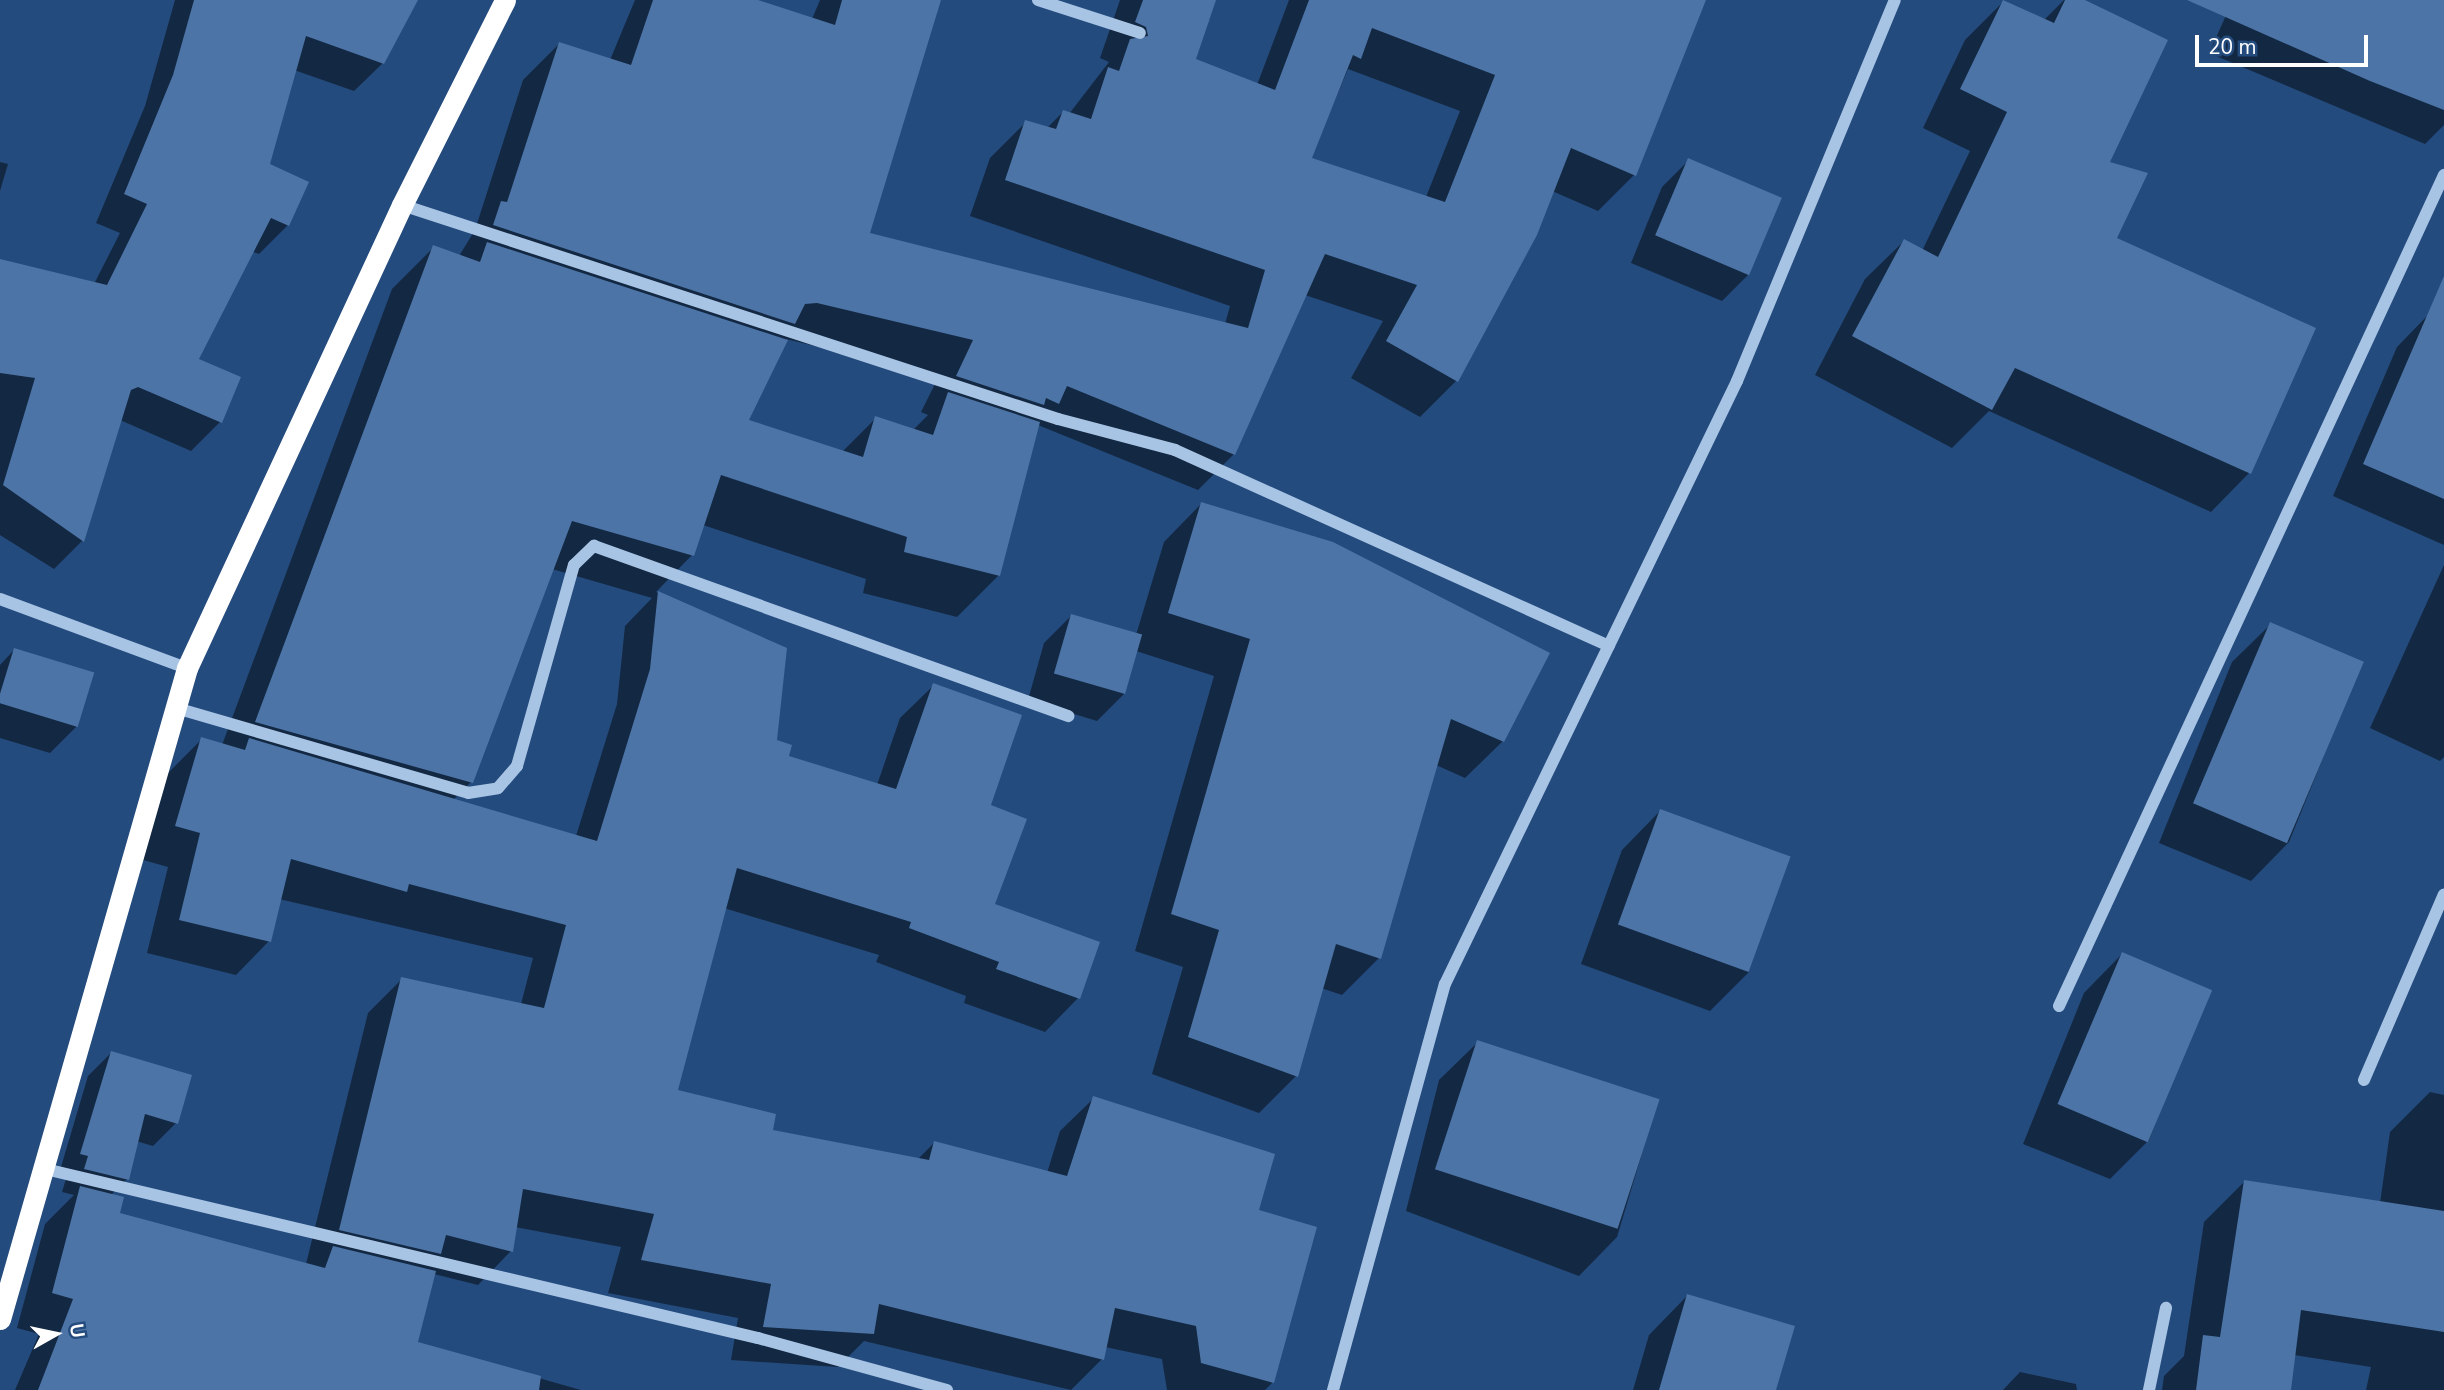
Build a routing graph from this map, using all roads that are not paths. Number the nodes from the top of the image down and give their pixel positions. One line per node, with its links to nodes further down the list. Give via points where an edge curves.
1 (505, 0): 6 (highway)
2 (1038, 0): 4 (street)
3 (1895, 0): 8 (street, via 1737,381)
4 (1140, 33)
5 (2444, 175): 13 (street)
6 (401, 205): 8 (street, via 1058,419 1175,450); 9 (highway)
7 (0, 599): 9 (street)
8 (1609, 646): 19 (street, via 1445,984)
9 (187, 668): 10 (highway)
10 (176, 708): 11 (street, via 468,793 498,788 517,766 573,565 594,546); 15 (highway)
11 (1068, 716)
12 (2444, 894): 14 (street)
13 (2059, 1006)
14 (2364, 1080)
15 (41, 1168): 17 (highway); 18 (street, via 758,1338)
16 (2166, 1308): 20 (street)
17 (0, 1319)
18 (947, 1390)
19 (1334, 1390)
20 (2149, 1390)

